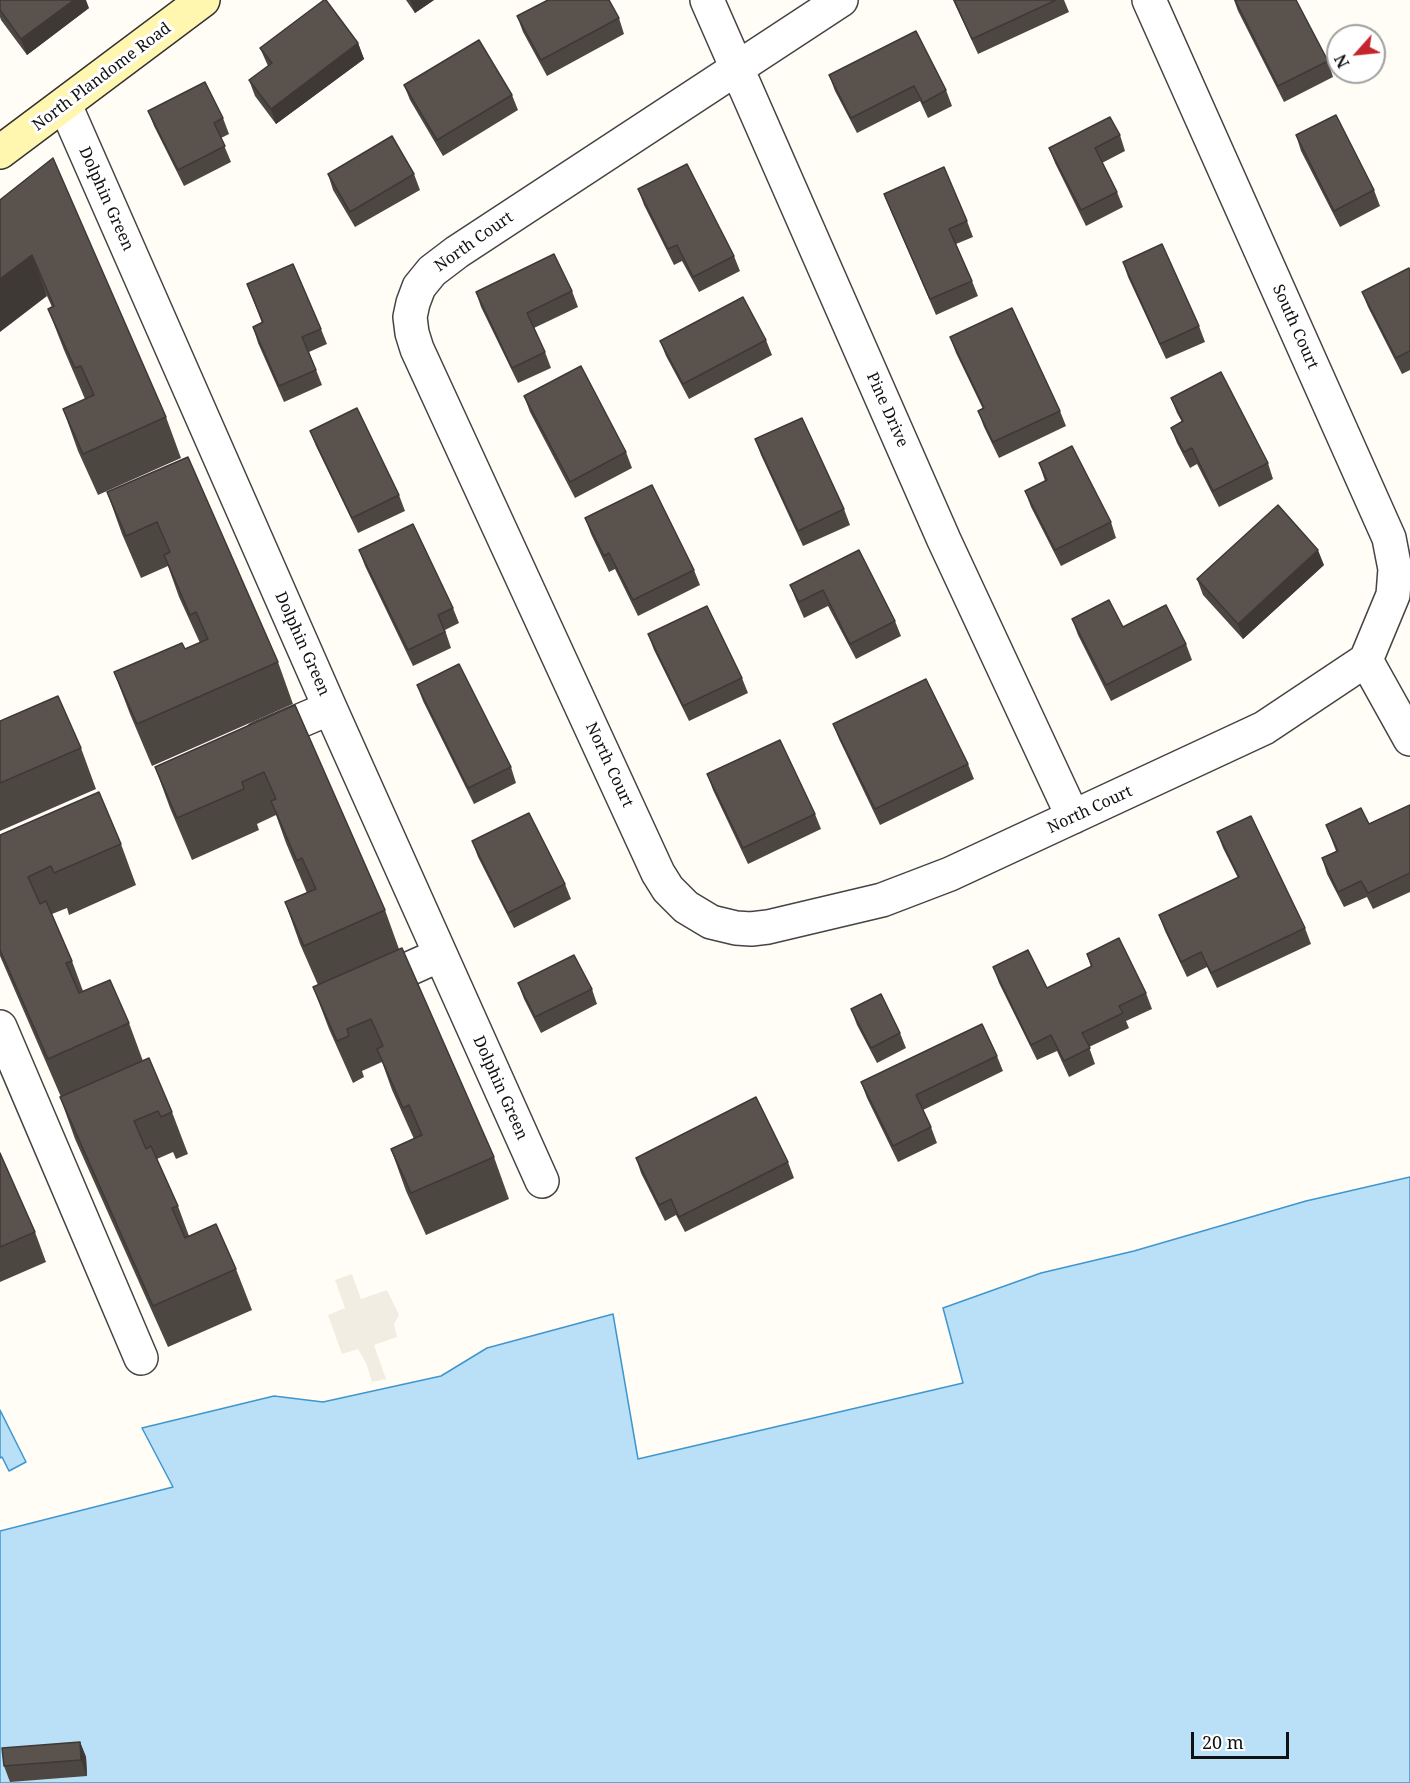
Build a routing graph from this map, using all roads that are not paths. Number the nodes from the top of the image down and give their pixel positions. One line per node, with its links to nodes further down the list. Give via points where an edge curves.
1 (707, 0): 5 (street, Pine Drive)
2 (841, 0): 5 (street)
3 (1149, 0): 8 (street, South Court, via 1389,538)
4 (196, 2): 6 (main road, North Plandome Road)
5 (737, 69): 13 (street, Pine Drive, via 940,529); 13 (street, North Court, via 432,271 419,287 413,303 411,325 417,349 658,873 686,907 723,925 768,927 882,900)
6 (65, 105): 7 (main road, North Plandome Road); 10 (street, Dolphin Green, via 206,465)
7 (0, 152)
8 (1401, 592): 9 (street, South Court)
9 (1365, 660): 11 (street); 13 (street, North Court, via 1264,728)
10 (330, 708): 12 (street); 14 (street, Dolphin Green)
11 (1410, 739)
12 (231, 750)
13 (1073, 818)
14 (440, 955): 15 (street); 19 (street, Dolphin Green)
15 (386, 979)
16 (0, 1027): 18 (street)
17 (74, 1114): 18 (street)
18 (43, 1128): 20 (street)
19 (542, 1181)
20 (141, 1358)

